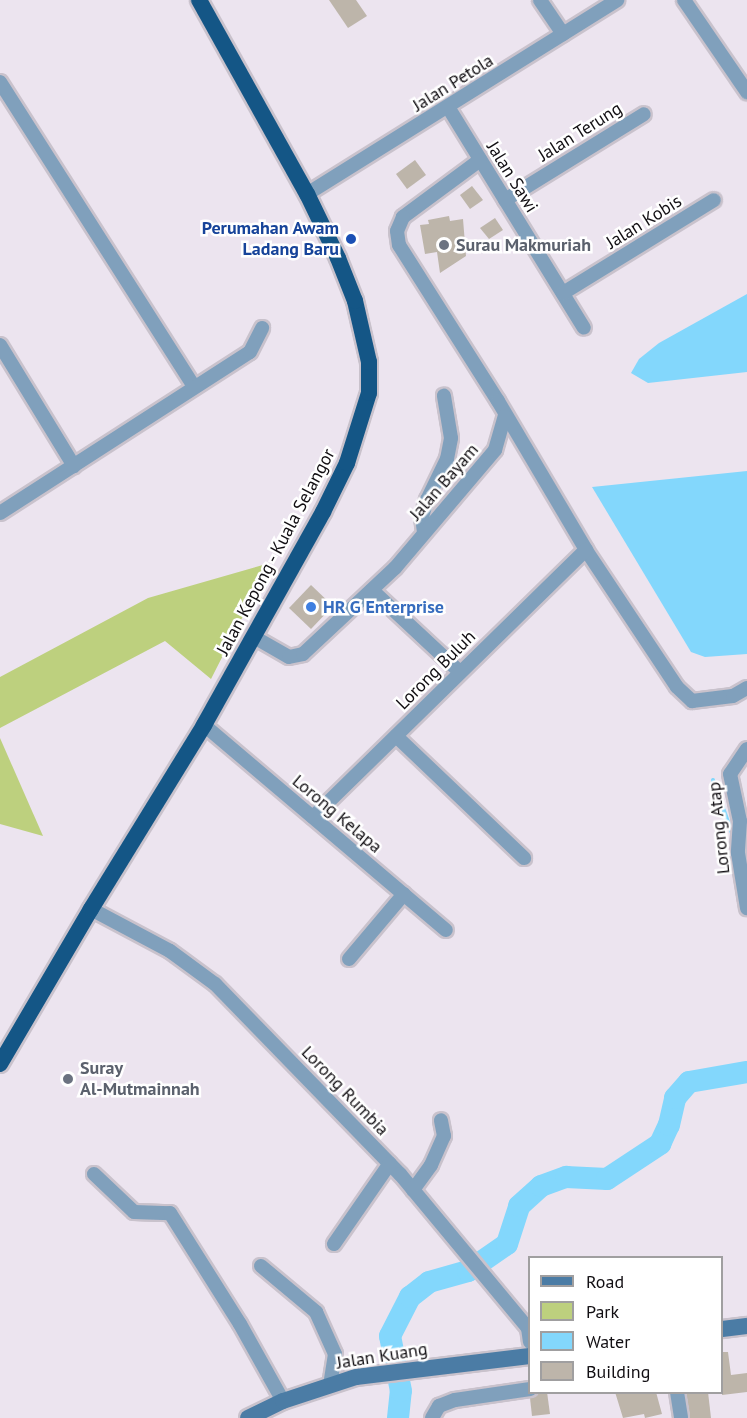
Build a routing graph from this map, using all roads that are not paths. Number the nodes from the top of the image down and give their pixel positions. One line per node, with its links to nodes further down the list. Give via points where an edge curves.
1 (199, 0): 11 (highway, Jalan Kepong - Kuala Selangor)
2 (540, 0): 5 (street)
3 (616, 0): 5 (street, Jalan Petola)
4 (684, 0): 7 (street)
5 (563, 34): 8 (street, Jalan Petola)
6 (0, 82): 18 (street)
7 (747, 92)
8 (448, 107): 10 (street, Jalan Sawi); 11 (street, Jalan Petola)
9 (644, 114): 12 (street, Jalan Terung)
10 (480, 160): 12 (street, Jalan Sawi); 20 (street, via 403,217 397,231 399,246)
11 (307, 194): 26 (highway, Jalan Kepong - Kuala Selangor, via 355,301 369,362 369,393 347,463)
12 (505, 200): 14 (street, Jalan Sawi)
13 (714, 200): 14 (street, Jalan Kobis)
14 (563, 293): 16 (street, Jalan Sawi)
15 (262, 328): 18 (street, via 250,352)
16 (584, 328)
17 (0, 345): 21 (street)
18 (194, 387): 21 (street)
19 (444, 396): 23 (street, via 451,438 447,459 422,517)
20 (505, 416): 23 (street, Jalan Bayam, via 495,450); 24 (street)
21 (74, 466): 22 (street)
22 (0, 513)
23 (424, 532): 25 (street, Jalan Bayam)
24 (586, 550): 27 (street, Lorong Buluh); 28 (street, via 677,687 692,701 733,696)
25 (372, 590): 26 (street, Jalan Bayam, via 303,654 280,654); 27 (street)
26 (254, 637): 29 (highway, Jalan Kepong - Kuala Selangor)
27 (460, 672): 30 (street, Lorong Buluh)
28 (747, 688)
29 (204, 725): 32 (street, Lorong Kelapa); 36 (highway, Jalan Kepong - Kuala Selangor)
30 (396, 736): 32 (street, Lorong Buluh); 33 (street)
31 (747, 749): 35 (street, Lorong Atap, via 730,774 740,821 738,853)
32 (313, 817): 34 (street, Lorong Kelapa)
33 (524, 858)
34 (404, 894): 37 (street, Lorong Kelapa); 38 (street)
35 (747, 908)
36 (91, 909): 39 (highway, Jalan Kepong - Kuala Selangor); 41 (street, Lorong Rumbia, via 170,951 215,984)
37 (446, 930)
38 (349, 959)
39 (0, 1064)
40 (441, 1120): 43 (street, via 444,1136 431,1165)
41 (390, 1163): 43 (street, Lorong Rumbia); 44 (street)
42 (94, 1174): 53 (street, via 134,1212 170,1213)
43 (413, 1190): 47 (street, Lorong Rumbia)
44 (334, 1244)
45 (261, 1266): 50 (street, via 316,1312 335,1354)
46 (747, 1326): 48 (main road)
47 (528, 1328)
48 (723, 1329)
49 (528, 1356): 50 (main road, Jalan Kuang, via 380,1374)
50 (330, 1385): 53 (main road, Jalan Kuang)
51 (528, 1389): 55 (street, via 455,1400 439,1406)
52 (677, 1394): 56 (street)
53 (283, 1401): 54 (main road, Jalan Kuang)
54 (248, 1418)
55 (432, 1418)
56 (681, 1418)

